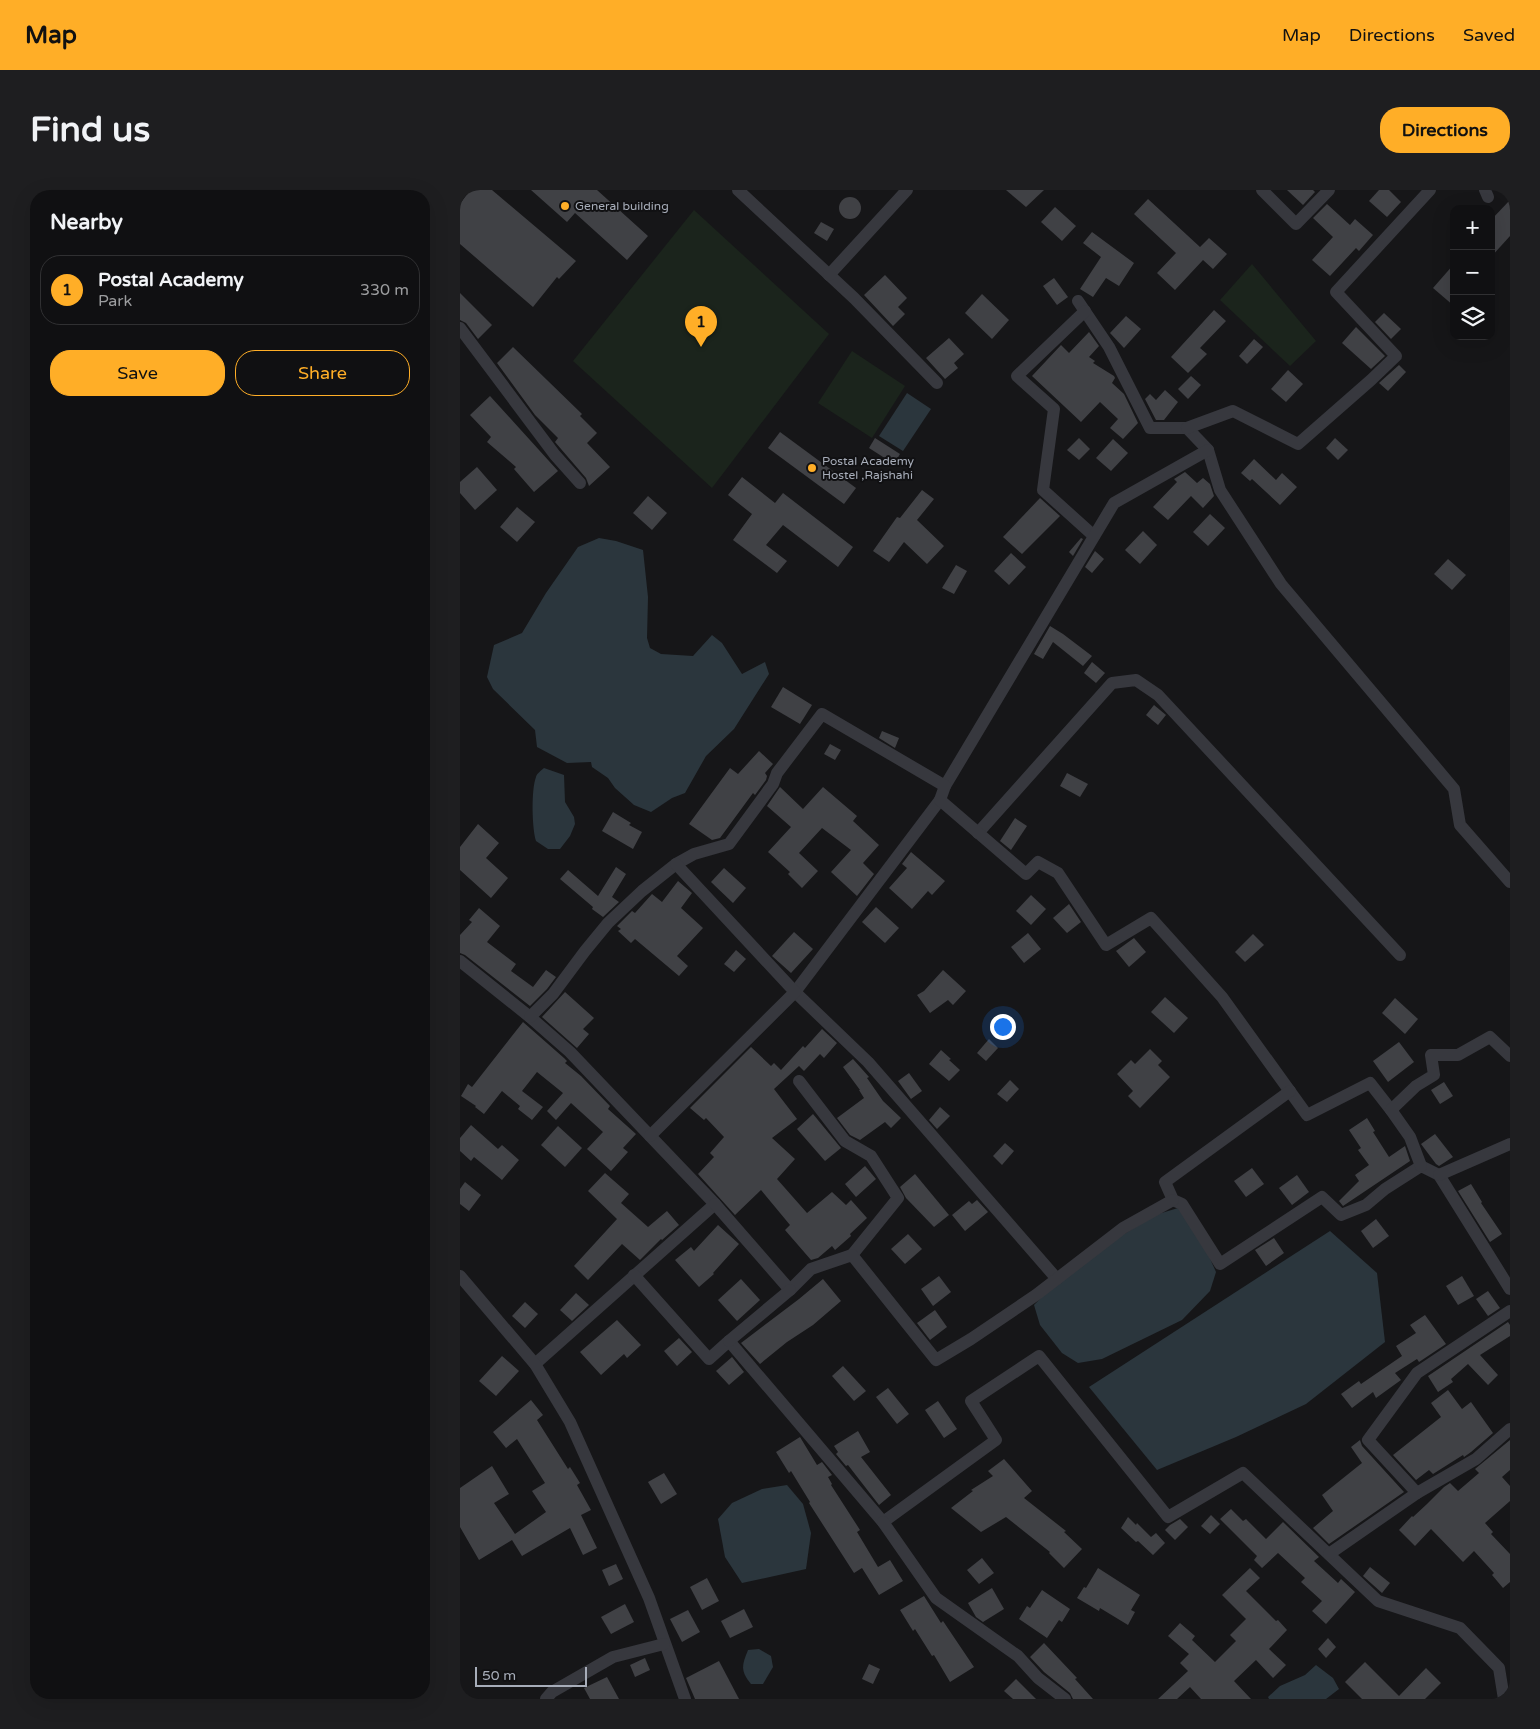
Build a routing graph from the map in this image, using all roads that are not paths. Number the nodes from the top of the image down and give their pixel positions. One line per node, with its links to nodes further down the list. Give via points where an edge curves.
1 (738, 190): 6 (street)
2 (907, 190): 6 (street)
3 (1262, 190): 4 (street, via 1296,224)
4 (1329, 190)
5 (1430, 190): 9 (street, via 1336,292 1396,356 1372,380 1298,444 1233,411)
6 (829, 275): 8 (street)
7 (460, 328): 11 (street, via 548,447)
8 (937, 383)
9 (1187, 428): 10 (street); 12 (street, via 1150,428 1109,347 1081,306 1017,376 1054,409 1044,490)
10 (1208, 450): 12 (street, via 1114,503); 17 (street, via 1220,490 1281,584 1454,789 1460,825)
11 (580, 484)
12 (1094, 536): 13 (street)
13 (945, 786): 14 (street); 16 (street, via 822,714 729,844 694,854)
14 (940, 800): 15 (street); 20 (street)
15 (978, 833): 18 (street, via 1112,683 1136,680 1158,696); 24 (street, via 1026,874 1038,862 1058,873 1106,945 1151,918 1222,997)
16 (676, 864): 20 (street); 21 (street, via 608,923 553,994)
17 (1510, 882)
18 (1400, 955)
19 (460, 961): 21 (street)
20 (795, 992): 26 (street); 35 (street, via 868,1062)
21 (530, 1016): 26 (street, via 583,1064)
22 (1510, 1056): 25 (street, via 1490,1037 1458,1055 1431,1055 1434,1075 1416,1086)
23 (799, 1081): 32 (street, via 845,1141 871,1156 898,1198)
24 (1290, 1091): 25 (street, via 1307,1115 1370,1084); 30 (street, via 1165,1182)
25 (1391, 1110): 28 (street, via 1410,1137)
26 (650, 1136): 31 (street)
27 (1510, 1144): 29 (street)
28 (1422, 1166): 29 (street); 30 (street, via 1366,1205 1341,1215 1322,1197 1220,1264 1182,1204)
29 (1439, 1175): 36 (street)
30 (1173, 1200): 35 (street, via 1123,1228)
31 (715, 1204): 33 (street); 37 (street)
32 (852, 1255): 35 (street, via 936,1360); 37 (street, via 811,1269)
33 (634, 1275): 39 (street, via 709,1359); 40 (street)
34 (460, 1276): 40 (street)
35 (1058, 1278)
36 (1510, 1289)
37 (790, 1290): 39 (street)
38 (1510, 1311): 42 (street, via 1417,1373 1368,1440)
39 (729, 1341): 43 (street)
40 (535, 1364): 45 (street, via 570,1422 649,1598)
41 (1510, 1429): 42 (street, via 1476,1459)
42 (1417, 1493): 44 (street)
43 (883, 1522): 44 (street, via 996,1440 970,1401 1039,1356 1168,1517 1243,1473); 48 (street, via 936,1598 1018,1656 1038,1678)
44 (1329, 1554): 49 (street, via 1378,1601 1460,1628 1499,1668)
45 (664, 1644): 46 (street, via 614,1657 552,1692); 47 (street)
46 (546, 1699)
47 (685, 1699)
48 (1065, 1699)
49 (1504, 1699)

